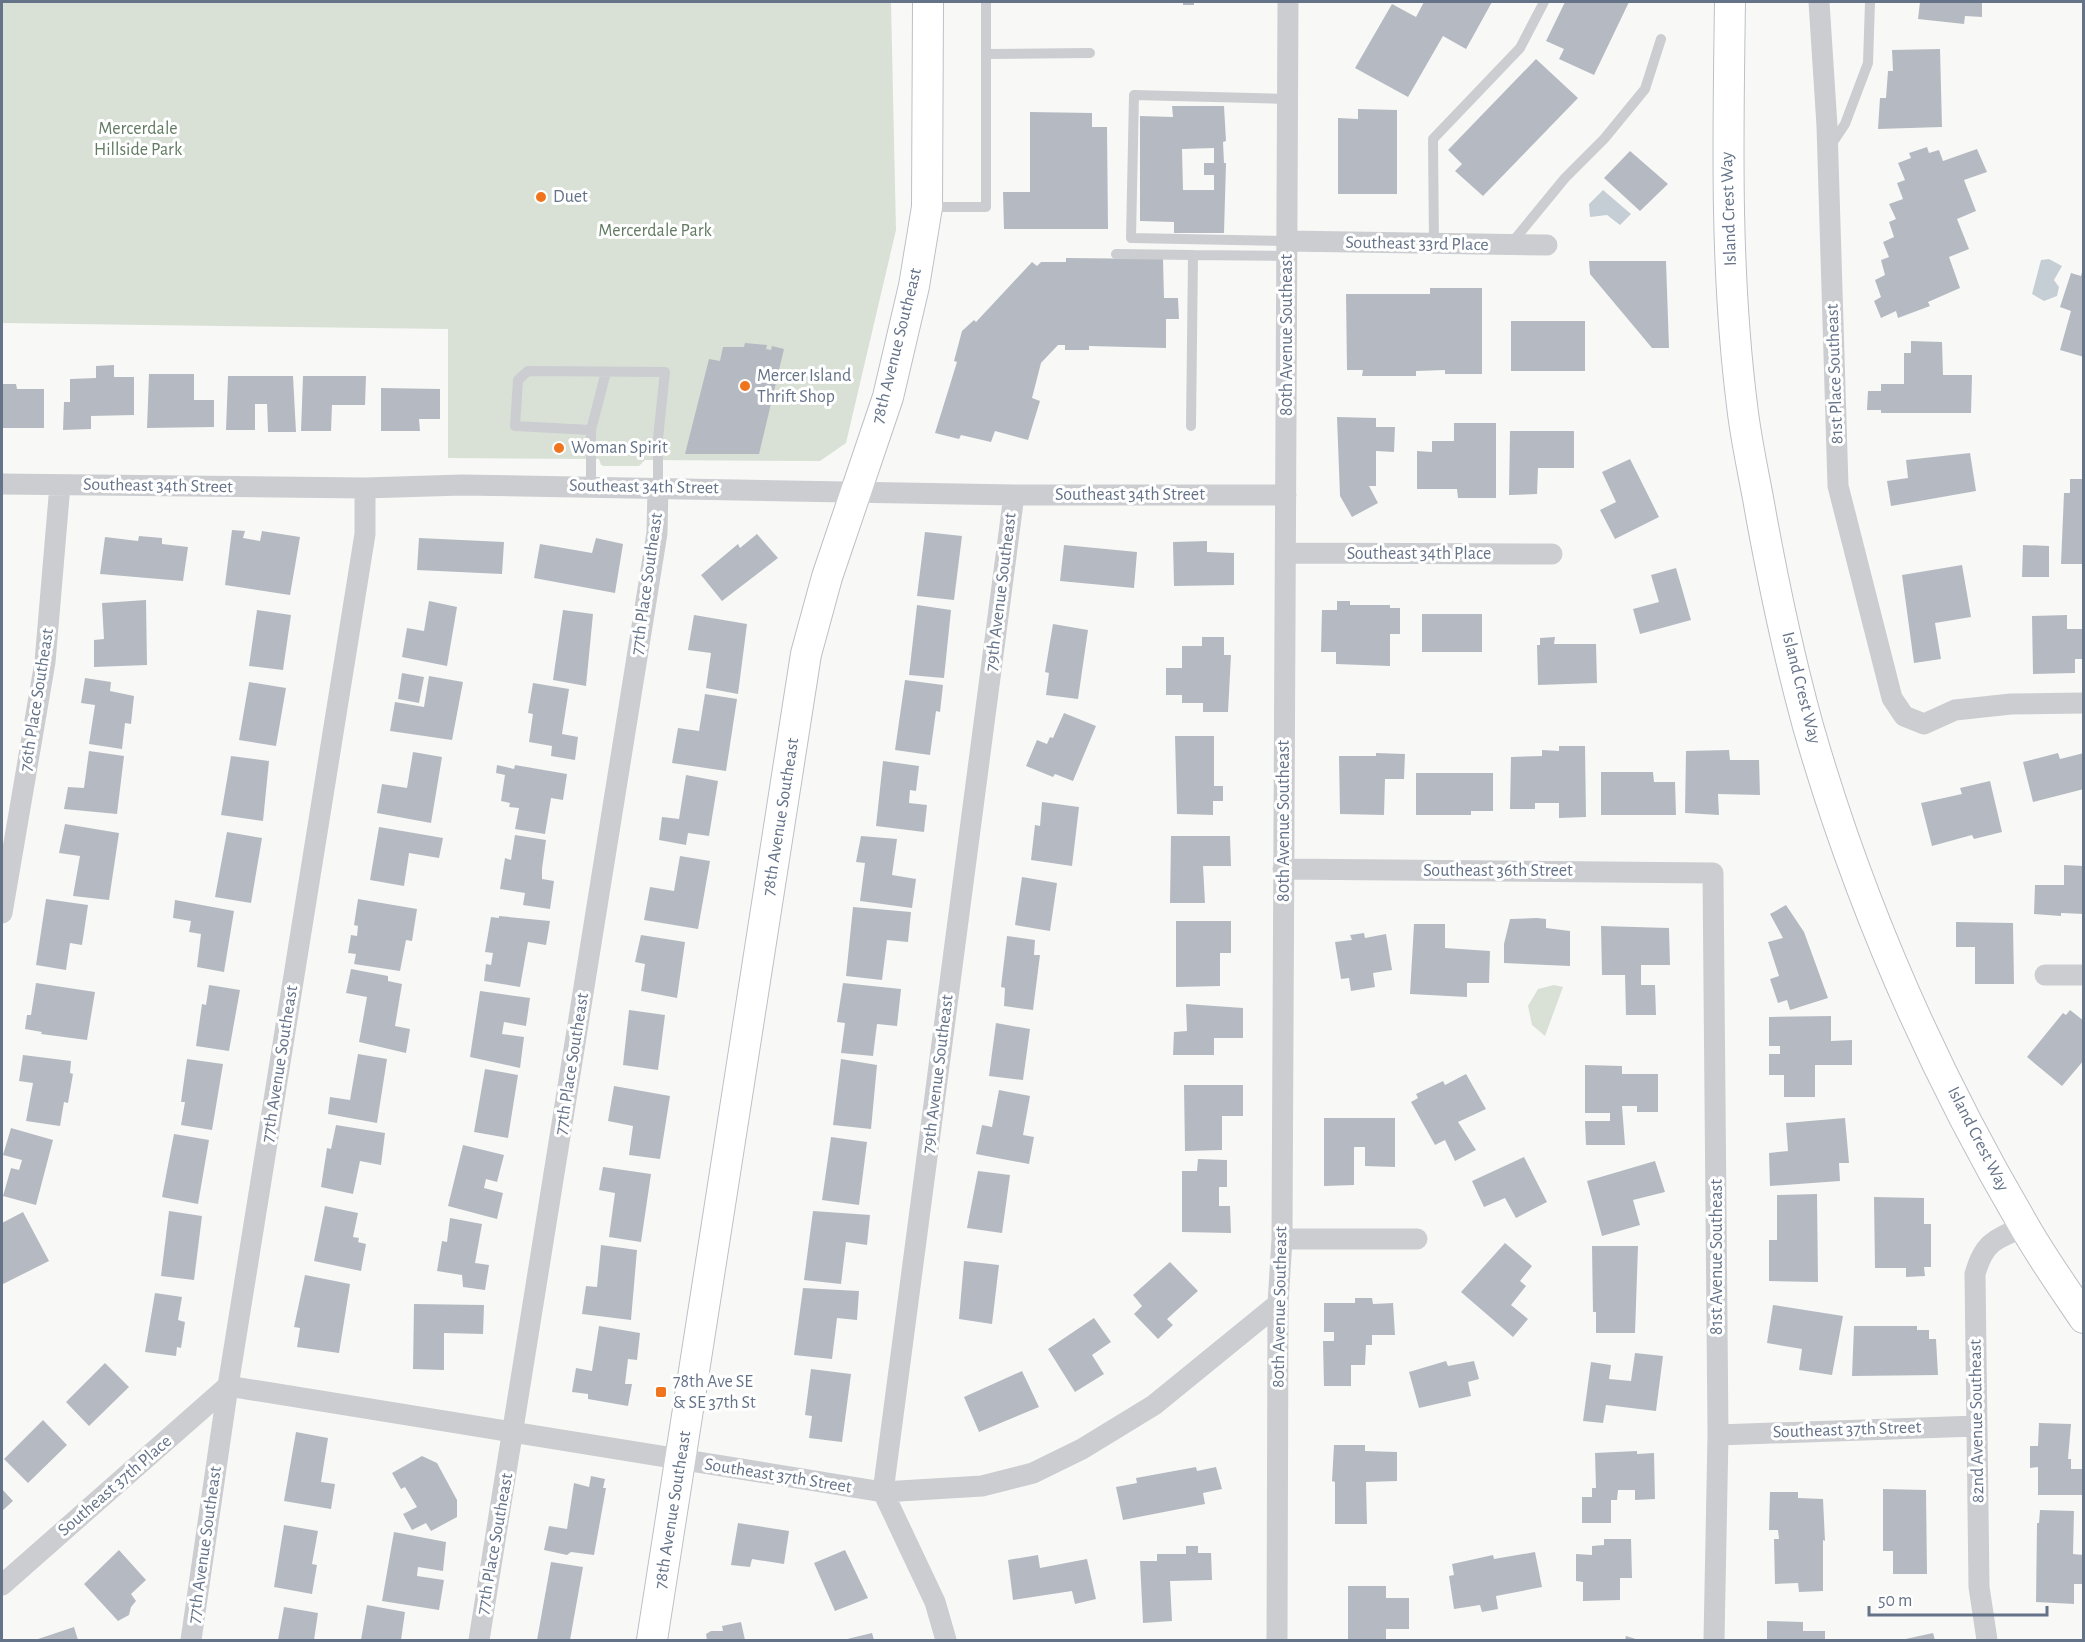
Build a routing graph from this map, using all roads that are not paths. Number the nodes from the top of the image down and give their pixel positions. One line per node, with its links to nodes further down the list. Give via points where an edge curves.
1 (928, 2): 13 (street, 78th Avenue Southeast)
2 (987, 2): 10 (lane)
3 (1287, 2): 11 (street, 80th Avenue Southeast)
4 (1544, 2): 14 (lane, via 1520,48 1433,139)
5 (1730, 2): 39 (street, Island Crest Way, via 1731,273 1742,407 1772,572 1806,715 1851,856 1902,988)
6 (1819, 2): 12 (street, 81st Place Southeast)
7 (1870, 2): 12 (lane, via 1868,63 1845,124)
8 (1661, 39): 15 (lane, via 1645,89)
9 (1090, 53): 10 (lane)
10 (987, 54): 13 (lane, via 987,207)
11 (1287, 99): 17 (street, 80th Avenue Southeast); 17 (lane, via 1134,95 1131,238)
12 (1828, 150): 33 (street, 81st Place Southeast, via 1838,486 1892,698 1904,716 1924,724 1955,710)
13 (927, 207): 28 (street, 78th Avenue Southeast, via 914,286 888,398)
14 (1434, 245): 15 (street, Southeast 33rd Place); 17 (street, Southeast 33rd Place)
15 (1510, 245): 16 (street, Southeast 33rd Place)
16 (1547, 245)
17 (1288, 249): 19 (lane); 30 (street, 80th Avenue Southeast)
18 (1116, 255): 19 (lane)
19 (1193, 255): 21 (lane)
20 (606, 372): 22 (lane); 22 (lane, via 528,371 518,380 515,426); 26 (lane, via 666,372 658,438)
21 (1191, 426)
22 (591, 430): 25 (lane)
23 (2, 484): 24 (street, Southeast 34th Street)
24 (60, 485): 27 (street, Southeast 34th Street); 36 (street, 76th Place Southeast, via 45,662)
25 (591, 487): 26 (street, Southeast 34th Street); 27 (street, Southeast 34th Street)
26 (658, 487): 28 (street, Southeast 34th Street); 46 (street, 77th Place Southeast, via 657,533)
27 (365, 488): 44 (street, 77th Avenue Southeast, via 363,546)
28 (855, 491): 29 (street, Southeast 34th Street); 48 (street, 78th Avenue Southeast, via 806,654)
29 (1014, 495): 30 (street, Southeast 34th Street); 49 (street, 79th Avenue Southeast)
30 (1286, 495): 31 (street, 80th Avenue Southeast)
31 (1286, 553): 32 (street, Southeast 34th Place); 34 (street, 80th Avenue Southeast)
32 (1552, 554)
33 (2084, 703)
34 (1283, 869): 35 (street, Southeast 36th Street); 40 (street, 80th Avenue Southeast)
35 (1713, 873): 47 (street, 81st Avenue Southeast)
36 (2, 913)
37 (2045, 975): 38 (street)
38 (2084, 975)
39 (2024, 1227): 43 (street, Island Crest Way); 45 (street, 82nd Avenue Southeast, via 1994,1240 1981,1253 1975,1274)
40 (1282, 1239): 41 (street); 42 (street, 80th Avenue Southeast)
41 (1417, 1239)
42 (1278, 1304): 49 (street, Southeast 37th Street, via 1154,1405 1082,1449 1033,1473 982,1486); 55 (street, 80th Avenue Southeast)
43 (2084, 1318)
44 (228, 1386): 46 (street, Southeast 37th Street); 50 (street, Southeast 37th Place); 51 (street, 77th Avenue Southeast)
45 (1976, 1425): 47 (street, Southeast 37th Street); 57 (street, 82nd Avenue Southeast, via 1979,1587)
46 (514, 1431): 48 (street, Southeast 37th Street); 52 (street, 77th Place Southeast)
47 (1718, 1435): 56 (street, 81st Avenue Southeast)
48 (681, 1461): 49 (street, Southeast 37th Street); 53 (street, 78th Avenue Southeast)
49 (883, 1492): 54 (street, via 935,1602)
50 (2, 1585)
51 (191, 1641)
52 (478, 1641)
53 (652, 1641)
54 (946, 1641)
55 (1277, 1641)
56 (1714, 1641)
57 (1987, 1641)

